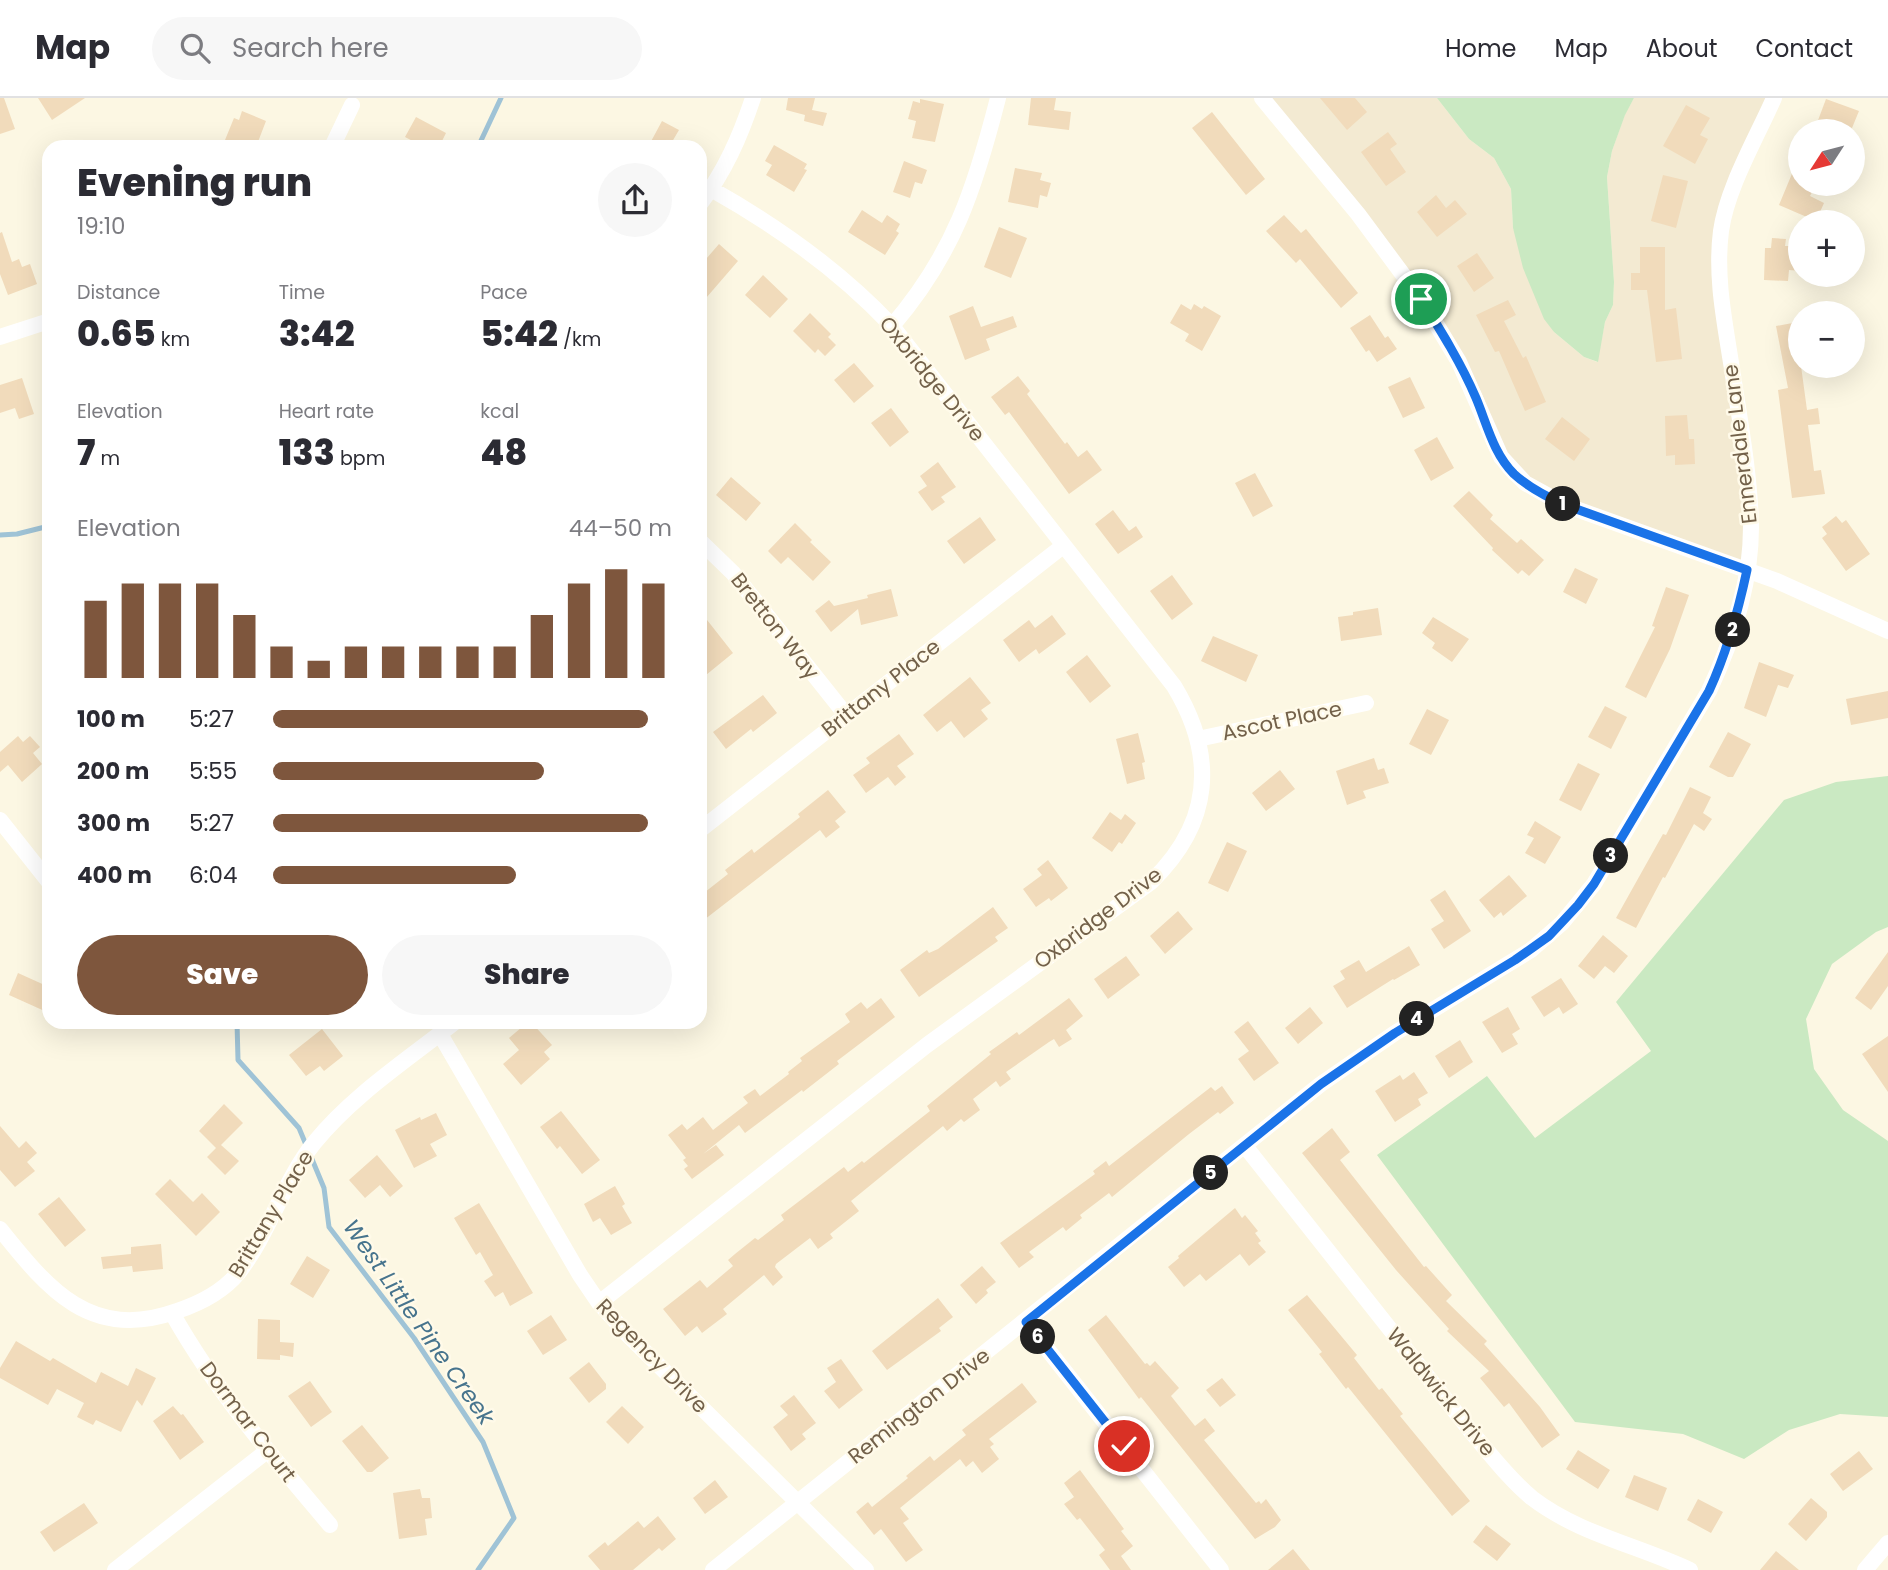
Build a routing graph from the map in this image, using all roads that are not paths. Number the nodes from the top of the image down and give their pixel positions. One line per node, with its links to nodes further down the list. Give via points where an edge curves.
1 (753, 98): 7 (street, via 737,144)
2 (998, 98): 10 (street, via 962,219 931,274)
3 (1262, 98): 14 (street, via 1359,214 1421,299 1459,362 1492,441 1513,473 1565,505)
4 (1774, 98): 14 (street, Ennerdale Lane, via 1728,205 1719,264 1749,502)
5 (352, 105): 6 (street)
6 (335, 140)
7 (711, 189): 8 (street); 10 (street, Oxbridge Drive, via 821,262)
8 (707, 194)
9 (42, 323): 11 (street)
10 (892, 326): 12 (street, Oxbridge Drive)
11 (0, 337)
12 (1063, 546): 17 (street, Brittany Place); 18 (street, Oxbridge Drive, via 1174,686)
13 (707, 548): 17 (street, Bretton Way, via 733,573)
14 (1747, 570): 15 (street); 24 (street, Ennerdale Lane, via 1722,664 1709,691 1578,905 1531,950)
15 (1888, 631)
16 (1366, 703): 18 (street, Ascot Place)
17 (846, 715): 20 (street, Brittany Place)
18 (1198, 739): 27 (street, Oxbridge Drive, via 1203,780 1197,814 1173,859 1151,882 926,1045)
19 (0, 820): 21 (street)
20 (707, 824)
21 (42, 873)
22 (446, 1029): 23 (street, Brittany Place)
23 (440, 1034): 27 (street, Regency Drive); 28 (street, Brittany Place, via 357,1099 315,1142 237,1275 214,1295)
24 (1321, 1084): 25 (street, Remington Drive)
25 (1245, 1146): 29 (street, Remington Drive); 38 (street, Waldwick Drive, via 1465,1423 1531,1497 1615,1542 1655,1553)
26 (0, 1229): 28 (street, Brittany Place, via 45,1283 79,1307 120,1319)
27 (599, 1303): 31 (street, Regency Drive)
28 (172, 1313): 30 (street, Dormar Court, via 219,1389)
29 (1026, 1322): 31 (street, Remington Drive); 37 (street)
30 (267, 1451): 32 (street, Dormar Court); 34 (street)
31 (797, 1502): 35 (street, Remington Drive); 36 (street, Regency Drive)
32 (330, 1525)
33 (1888, 1543): 39 (street)
34 (115, 1570)
35 (713, 1570)
36 (866, 1570)
37 (1221, 1570)
38 (1690, 1570)
39 (1865, 1570)

